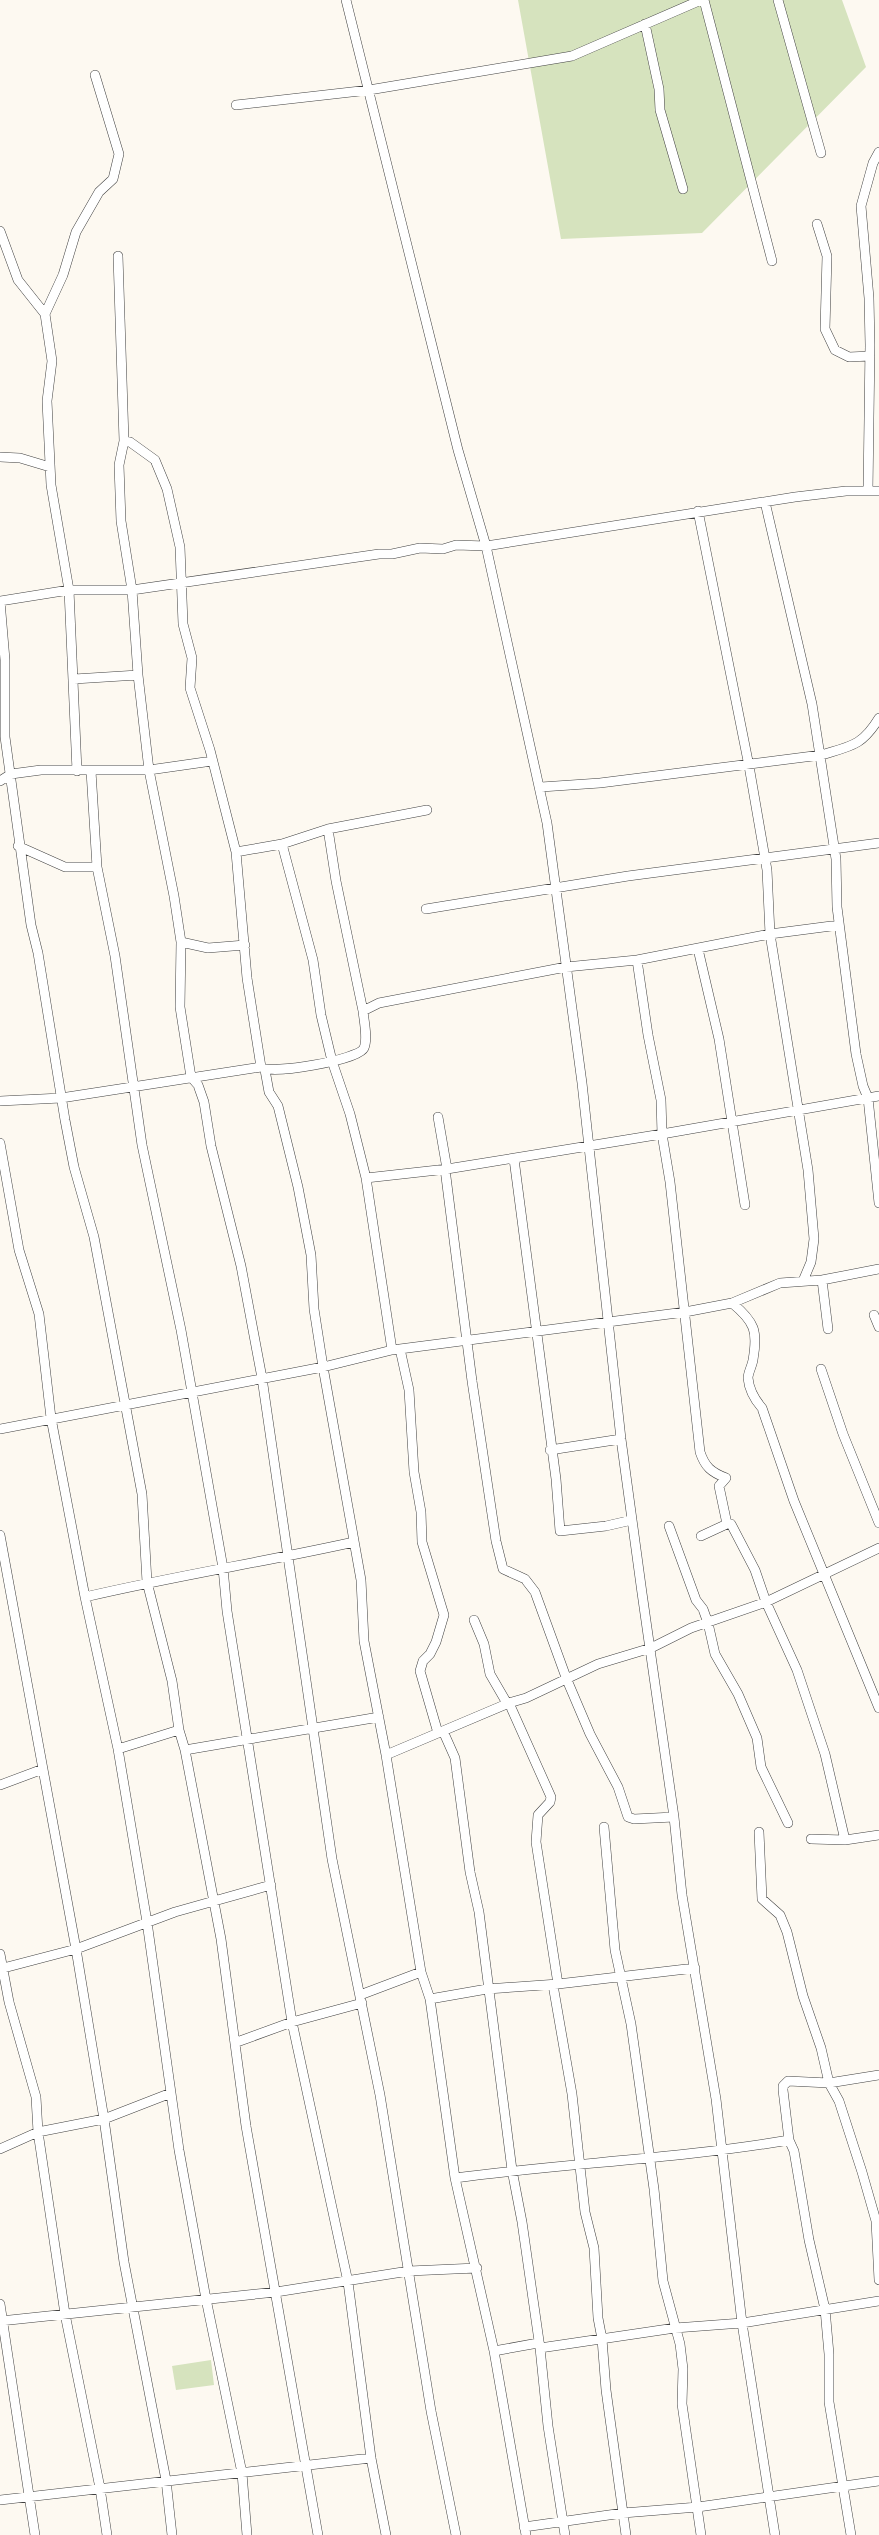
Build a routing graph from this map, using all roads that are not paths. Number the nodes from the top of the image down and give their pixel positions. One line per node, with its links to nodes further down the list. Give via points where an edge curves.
1 (346, 0): 6 (street)
2 (702, 0): 4 (street); 15 (street)
3 (778, 0): 9 (street)
4 (645, 24): 6 (street, via 572,56); 10 (street, via 660,111)
5 (94, 75): 16 (street, via 118,154 113,179 99,192 76,232 63,275)
6 (369, 90): 7 (street); 27 (street, via 458,450)
7 (236, 105)
8 (879, 152): 17 (street, via 861,206)
9 (821, 153)
10 (683, 189)
11 (817, 224): 18 (street, via 827,256 825,329 835,350 849,357)
12 (0, 231): 13 (street)
13 (3, 251): 16 (street, via 18,280)
14 (118, 256): 20 (street)
15 (772, 261)
16 (45, 314): 22 (street, via 52,361 47,401)
17 (874, 345): 18 (street)
18 (870, 356): 19 (street)
19 (874, 415): 23 (street)
20 (124, 441): 28 (street, via 155,460 167,489 180,547); 30 (street, via 119,465 121,521)
21 (0, 457): 22 (street, via 20,458)
22 (50, 468): 29 (street)
23 (868, 490): 24 (street); 25 (street)
24 (879, 491)
25 (765, 502): 26 (street); 35 (street)
26 (698, 511): 27 (street); 37 (street)
27 (486, 546): 28 (street, via 420,548); 43 (street)
28 (181, 583): 30 (street); 36 (street, via 183,624 192,658 190,688)
29 (69, 590): 30 (street); 32 (street); 34 (street, via 0,601 5,660)
30 (132, 590): 31 (street)
31 (138, 675): 32 (street); 38 (street)
32 (74, 679): 39 (street)
33 (879, 718): 35 (street, via 868,735 851,746)
34 (3, 737): 41 (street)
35 (821, 755): 37 (street); 49 (street)
36 (212, 760): 38 (street); 50 (street)
37 (749, 765): 43 (street); 51 (street)
38 (148, 770): 40 (street); 57 (street)
39 (77, 771): 40 (street); 41 (street)
40 (91, 771): 52 (street)
41 (10, 774): 42 (street); 48 (street)
42 (0, 781)
43 (541, 787): 53 (street)
44 (427, 810): 45 (street)
45 (328, 829): 47 (street); 62 (street)
46 (879, 843): 49 (street)
47 (282, 844): 50 (street); 63 (street, via 313,960)
48 (18, 846): 52 (street, via 65,867); 68 (street)
49 (834, 848): 51 (street); 55 (street)
50 (236, 852): 58 (street)
51 (763, 857): 53 (street); 56 (street)
52 (97, 867): 66 (street, via 116,956)
53 (556, 888): 54 (street); 61 (street)
54 (426, 909)
55 (839, 925): 56 (street); 69 (street, via 856,1054)
56 (770, 934): 59 (street); 71 (street)
57 (181, 942): 58 (street, via 208,948); 65 (street, via 180,1006)
58 (245, 945): 64 (street)
59 (698, 949): 60 (street); 73 (street, via 719,1039)
60 (637, 960): 61 (street); 74 (street, via 661,1100)
61 (566, 967): 62 (street, via 396,999); 76 (street)
62 (363, 1011): 63 (street, via 364,1047 360,1053)
63 (332, 1061): 64 (street, via 276,1071); 79 (street)
64 (263, 1069): 65 (street); 94 (street, via 269,1092 278,1106 298,1187 311,1255)
65 (191, 1077): 66 (street); 96 (street, via 204,1102)
66 (133, 1088): 68 (street); 97 (street)
67 (879, 1096): 69 (street)
68 (61, 1098): 70 (street); 98 (street, via 74,1167 96,1247)
69 (868, 1098): 71 (street); 80 (street)
70 (0, 1101)
71 (800, 1111): 73 (street); 84 (street, via 814,1239)
72 (438, 1117): 78 (street)
73 (731, 1122): 74 (street); 81 (street)
74 (662, 1134): 76 (street); 86 (street)
75 (0, 1143): 99 (street, via 19,1250 39,1314)
76 (587, 1144): 77 (street); 88 (street)
77 (514, 1159): 78 (street); 91 (street)
78 (446, 1169): 79 (street); 92 (street)
79 (366, 1178): 93 (street)
80 (879, 1203)
81 (745, 1205)
82 (879, 1269): 83 (street)
83 (822, 1280): 84 (street); 90 (street)
84 (803, 1281): 85 (street, via 780,1283)
85 (732, 1303): 86 (street); 113 (street, via 754,1326 753,1363 748,1377)
86 (685, 1312): 88 (street); 105 (street, via 700,1452 711,1472 726,1478 719,1486)
87 (874, 1315): 89 (street)
88 (608, 1321): 91 (street); 101 (street)
89 (879, 1327)
90 (828, 1329)
91 (537, 1330): 92 (street); 102 (street)
92 (467, 1340): 93 (street); 120 (street, via 499,1556 503,1569 525,1579 535,1592)
93 (396, 1349): 94 (street); 126 (street, via 409,1390 422,1542 444,1616 436,1642 420,1671)
94 (323, 1367): 96 (street); 109 (street)
95 (821, 1369): 104 (street)
96 (262, 1378): 97 (street); 111 (street)
97 (192, 1392): 98 (street); 112 (street)
98 (125, 1406): 99 (street); 114 (street, via 142,1494)
99 (51, 1418): 100 (street); 115 (street)
100 (0, 1429)
101 (621, 1439): 102 (street); 103 (street)
102 (550, 1450): 103 (street, via 560,1531)
103 (632, 1520): 119 (street)
104 (879, 1523)
105 (727, 1524): 108 (street); 116 (street, via 731,1524 755,1570)
106 (669, 1526): 118 (street)
107 (0, 1535): 131 (street)
108 (701, 1536)
109 (354, 1542): 111 (street); 123 (street, via 361,1580 364,1641)
110 (879, 1548): 113 (street)
111 (288, 1557): 112 (street); 124 (street)
112 (222, 1568): 114 (street); 127 (street)
113 (825, 1575): 116 (street); 122 (street)
114 (147, 1582): 115 (street); 125 (street, via 172,1680)
115 (85, 1597): 128 (street)
116 (766, 1602): 118 (street); 139 (street, via 797,1670 825,1754)
117 (474, 1620): 121 (street, via 490,1674)
118 (708, 1623): 119 (street); 134 (street, via 715,1654 738,1694 757,1738 761,1767)
119 (651, 1648): 120 (street, via 598,1664); 133 (street)
120 (567, 1680): 121 (street); 133 (street, via 618,1787 628,1817)
121 (508, 1704): 126 (street); 149 (street, via 551,1797 538,1815 536,1842)
122 (879, 1708)
123 (379, 1717): 124 (street); 130 (street)
124 (315, 1727): 127 (street); 151 (street, via 332,1859)
125 (179, 1730): 128 (street); 129 (street)
126 (441, 1732): 130 (street); 150 (street, via 455,1758)
127 (248, 1740): 129 (street); 140 (street)
128 (118, 1749): 142 (street)
129 (185, 1750): 141 (street)
130 (386, 1755): 147 (street)
131 (43, 1769): 132 (street); 143 (street)
132 (0, 1785)
133 (674, 1817): 145 (street)
134 (788, 1823)
135 (604, 1827): 148 (street)
136 (759, 1832): 156 (street, via 762,1899 780,1915 787,1932)
137 (879, 1834): 139 (street)
138 (811, 1839): 139 (street)
139 (845, 1840)
140 (271, 1885): 141 (street); 153 (street)
141 (213, 1900): 142 (street); 154 (street)
142 (147, 1922): 143 (street); 157 (street)
143 (76, 1948): 146 (street); 158 (street)
144 (0, 1954): 146 (street)
145 (695, 1968): 148 (street); 162 (street)
146 (1, 1969): 159 (street, via 36,2097)
147 (421, 1972): 151 (street); 152 (street)
148 (621, 1977): 149 (street); 163 (street)
149 (556, 1984): 150 (street); 164 (street)
150 (487, 1989): 152 (street); 165 (street)
151 (361, 1999): 153 (street); 169 (street)
152 (430, 2000): 166 (street)
153 (292, 2022): 154 (street); 171 (street)
154 (237, 2042): 172 (street, via 246,2126)
155 (879, 2075): 156 (street)
156 (830, 2083): 160 (street, via 785,2083); 167 (street)
157 (171, 2093): 158 (street); 173 (street)
158 (104, 2119): 159 (street); 176 (street)
159 (38, 2132): 161 (street); 178 (street)
160 (789, 2140): 162 (street); 177 (street)
161 (0, 2149)
162 (722, 2151): 163 (street); 180 (street)
163 (649, 2158): 164 (street); 181 (street, via 663,2281)
164 (578, 2164): 165 (street); 182 (street, via 594,2248)
165 (512, 2170): 166 (street); 183 (street)
166 (455, 2178): 168 (street)
167 (877, 2221): 170 (street)
168 (477, 2268): 169 (street); 184 (street)
169 (409, 2271): 171 (street); 205 (street)
170 (879, 2280)
171 (348, 2282): 172 (street); 185 (street)
172 (276, 2292): 173 (street); 186 (street)
173 (206, 2299): 176 (street); 187 (street)
174 (879, 2301): 177 (street)
175 (0, 2304): 179 (street)
176 (133, 2308): 178 (street); 188 (street)
177 (825, 2309): 180 (street); 190 (street, via 829,2402)
178 (65, 2314): 179 (street); 191 (street)
179 (1, 2321): 192 (street)
180 (742, 2323): 181 (street); 193 (street)
181 (675, 2328): 182 (street); 195 (street)
182 (602, 2340): 183 (street); 196 (street)
183 (539, 2346): 184 (street); 197 (street)
184 (494, 2351): 198 (street)
185 (371, 2458): 186 (street); 204 (street)
186 (307, 2465): 187 (street); 203 (street)
187 (242, 2473): 188 (street); 202 (street)
188 (166, 2480): 191 (street); 201 (street)
189 (879, 2481): 190 (street)
190 (844, 2485): 193 (street); 210 (street)
191 (100, 2488): 192 (street); 200 (street)
192 (29, 2496): 194 (street); 199 (street)
193 (770, 2496): 195 (street); 209 (street)
194 (0, 2500)
195 (698, 2507): 196 (street); 208 (street)
196 (623, 2513): 197 (street); 207 (street)
197 (564, 2522): 198 (street); 206 (street)
198 (525, 2531)
199 (35, 2535)
200 (107, 2535)
201 (172, 2535)
202 (247, 2535)
203 (318, 2535)
204 (386, 2535)
205 (456, 2535)
206 (565, 2535)
207 (626, 2535)
208 (701, 2535)
209 (775, 2535)
210 (851, 2535)

